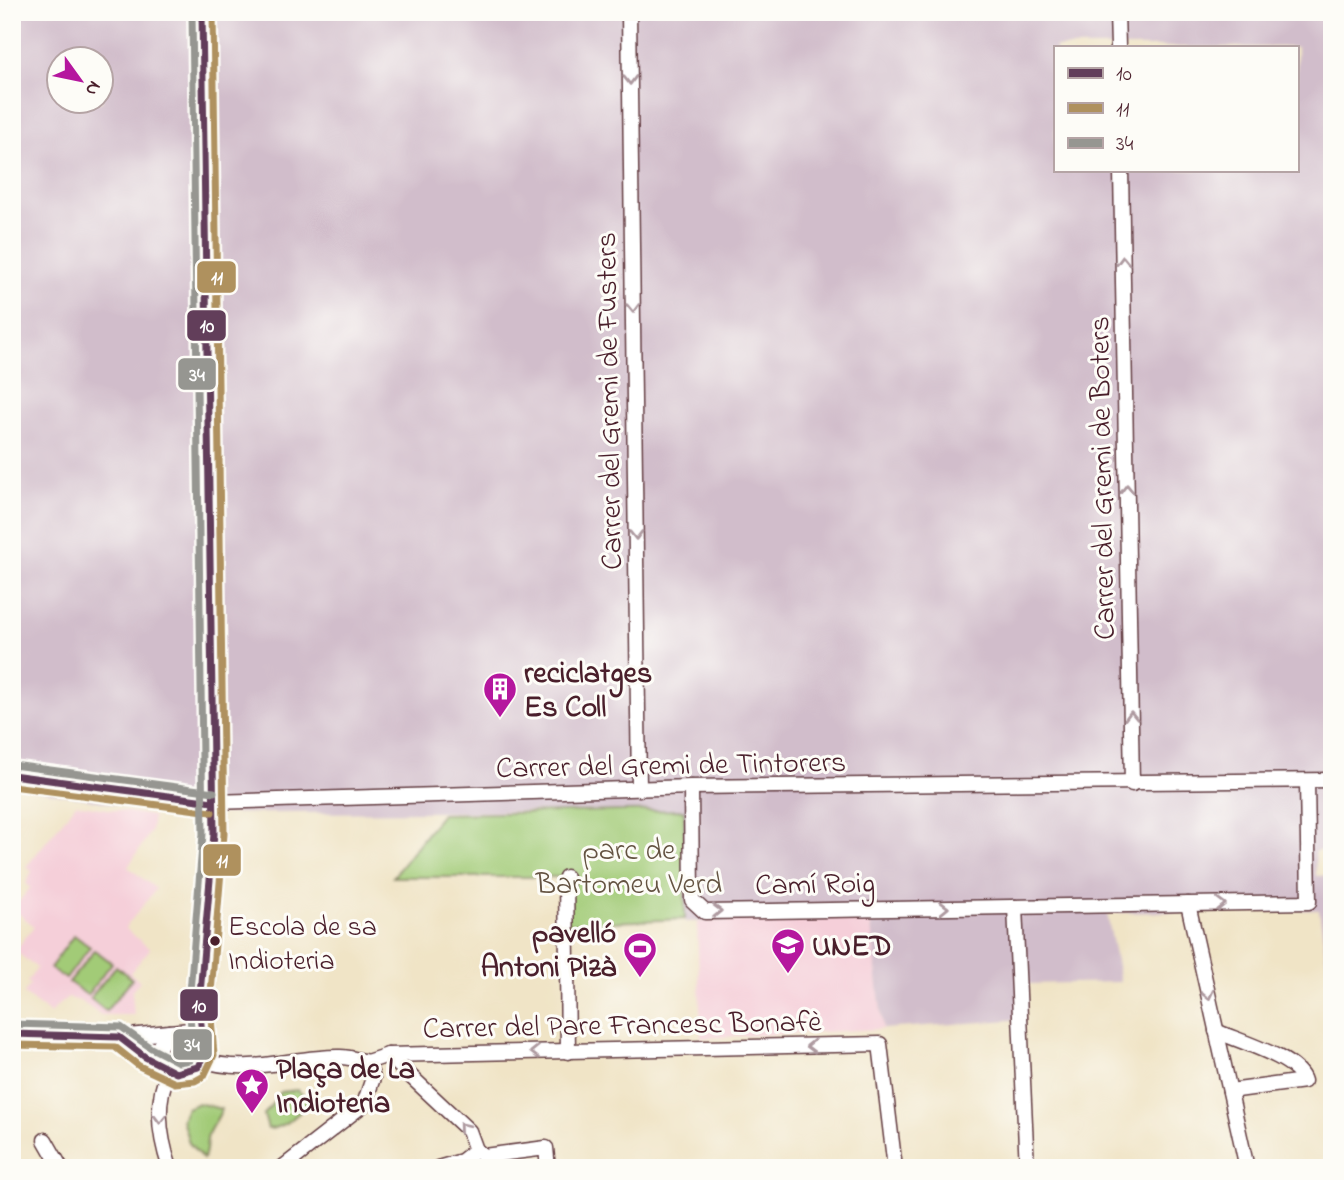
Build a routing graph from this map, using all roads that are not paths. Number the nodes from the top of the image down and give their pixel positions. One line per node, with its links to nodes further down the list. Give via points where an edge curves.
1 (202, 12): 12 (street)
2 (629, 12): 11 (street, Carrer del Gremi de Fusters, one-way to 11)
3 (1117, 12): 4 (street)
4 (1118, 46)
5 (1121, 172): 9 (street, Carrer del Gremi de Boters, one-way to 5)
6 (12, 775): 12 (street, Carrer del Gremi de Tintorers)
7 (1332, 780): 8 (street, Carrer del Gremi de Tintorers)
8 (1307, 781): 9 (street, Carrer del Gremi de Tintorers); 14 (street, Camí Roig, one-way to 8, via 1309,902)
9 (1132, 785): 10 (street, Carrer del Gremi de Tintorers)
10 (691, 787): 11 (street, Carrer del Gremi de Tintorers); 15 (street, Camí Roig, one-way to 15, via 692,900 705,912)
11 (639, 789): 12 (street, Carrer del Gremi de Tintorers)
12 (213, 802): 16 (street)
13 (566, 877): 22 (street)
14 (1188, 904): 15 (street, Camí Roig); 18 (street, one-way to 18)
15 (1015, 907): 36 (street)
16 (199, 1004): 17 (street); 21 (street)
17 (172, 1030): 20 (street); 21 (street, via 190,1030); 26 (street, via 158,1048)
18 (1216, 1031): 27 (street); 27 (street, via 1288,1062 1302,1072 1304,1081)
19 (12, 1034): 20 (street)
20 (119, 1037): 26 (street)
21 (201, 1040): 24 (street)
22 (568, 1052): 23 (street, Carrer del Pare Francesc Bonafè, one-way to 23); 35 (street, Carrer del Pare Francesc Bonafè, one-way to 22, via 880,1044)
23 (388, 1055): 25 (street, Carrer del Pare Francesc Bonafè); 29 (street, one-way to 23, via 469,1131)
24 (202, 1060): 25 (street, via 245,1067 341,1056); 26 (street, via 192,1072)
25 (367, 1062): 32 (street, via 373,1078 364,1104)
26 (167, 1069): 31 (street, one-way to 31, via 160,1098 160,1139)
27 (1230, 1091): 37 (street)
28 (45, 1140): 30 (street)
29 (476, 1150): 33 (street); 34 (street, via 484,1156 546,1148)
30 (61, 1168)
31 (170, 1168)
32 (282, 1168)
33 (439, 1168)
34 (548, 1168)
35 (895, 1168)
36 (1027, 1168)
37 (1247, 1168)

